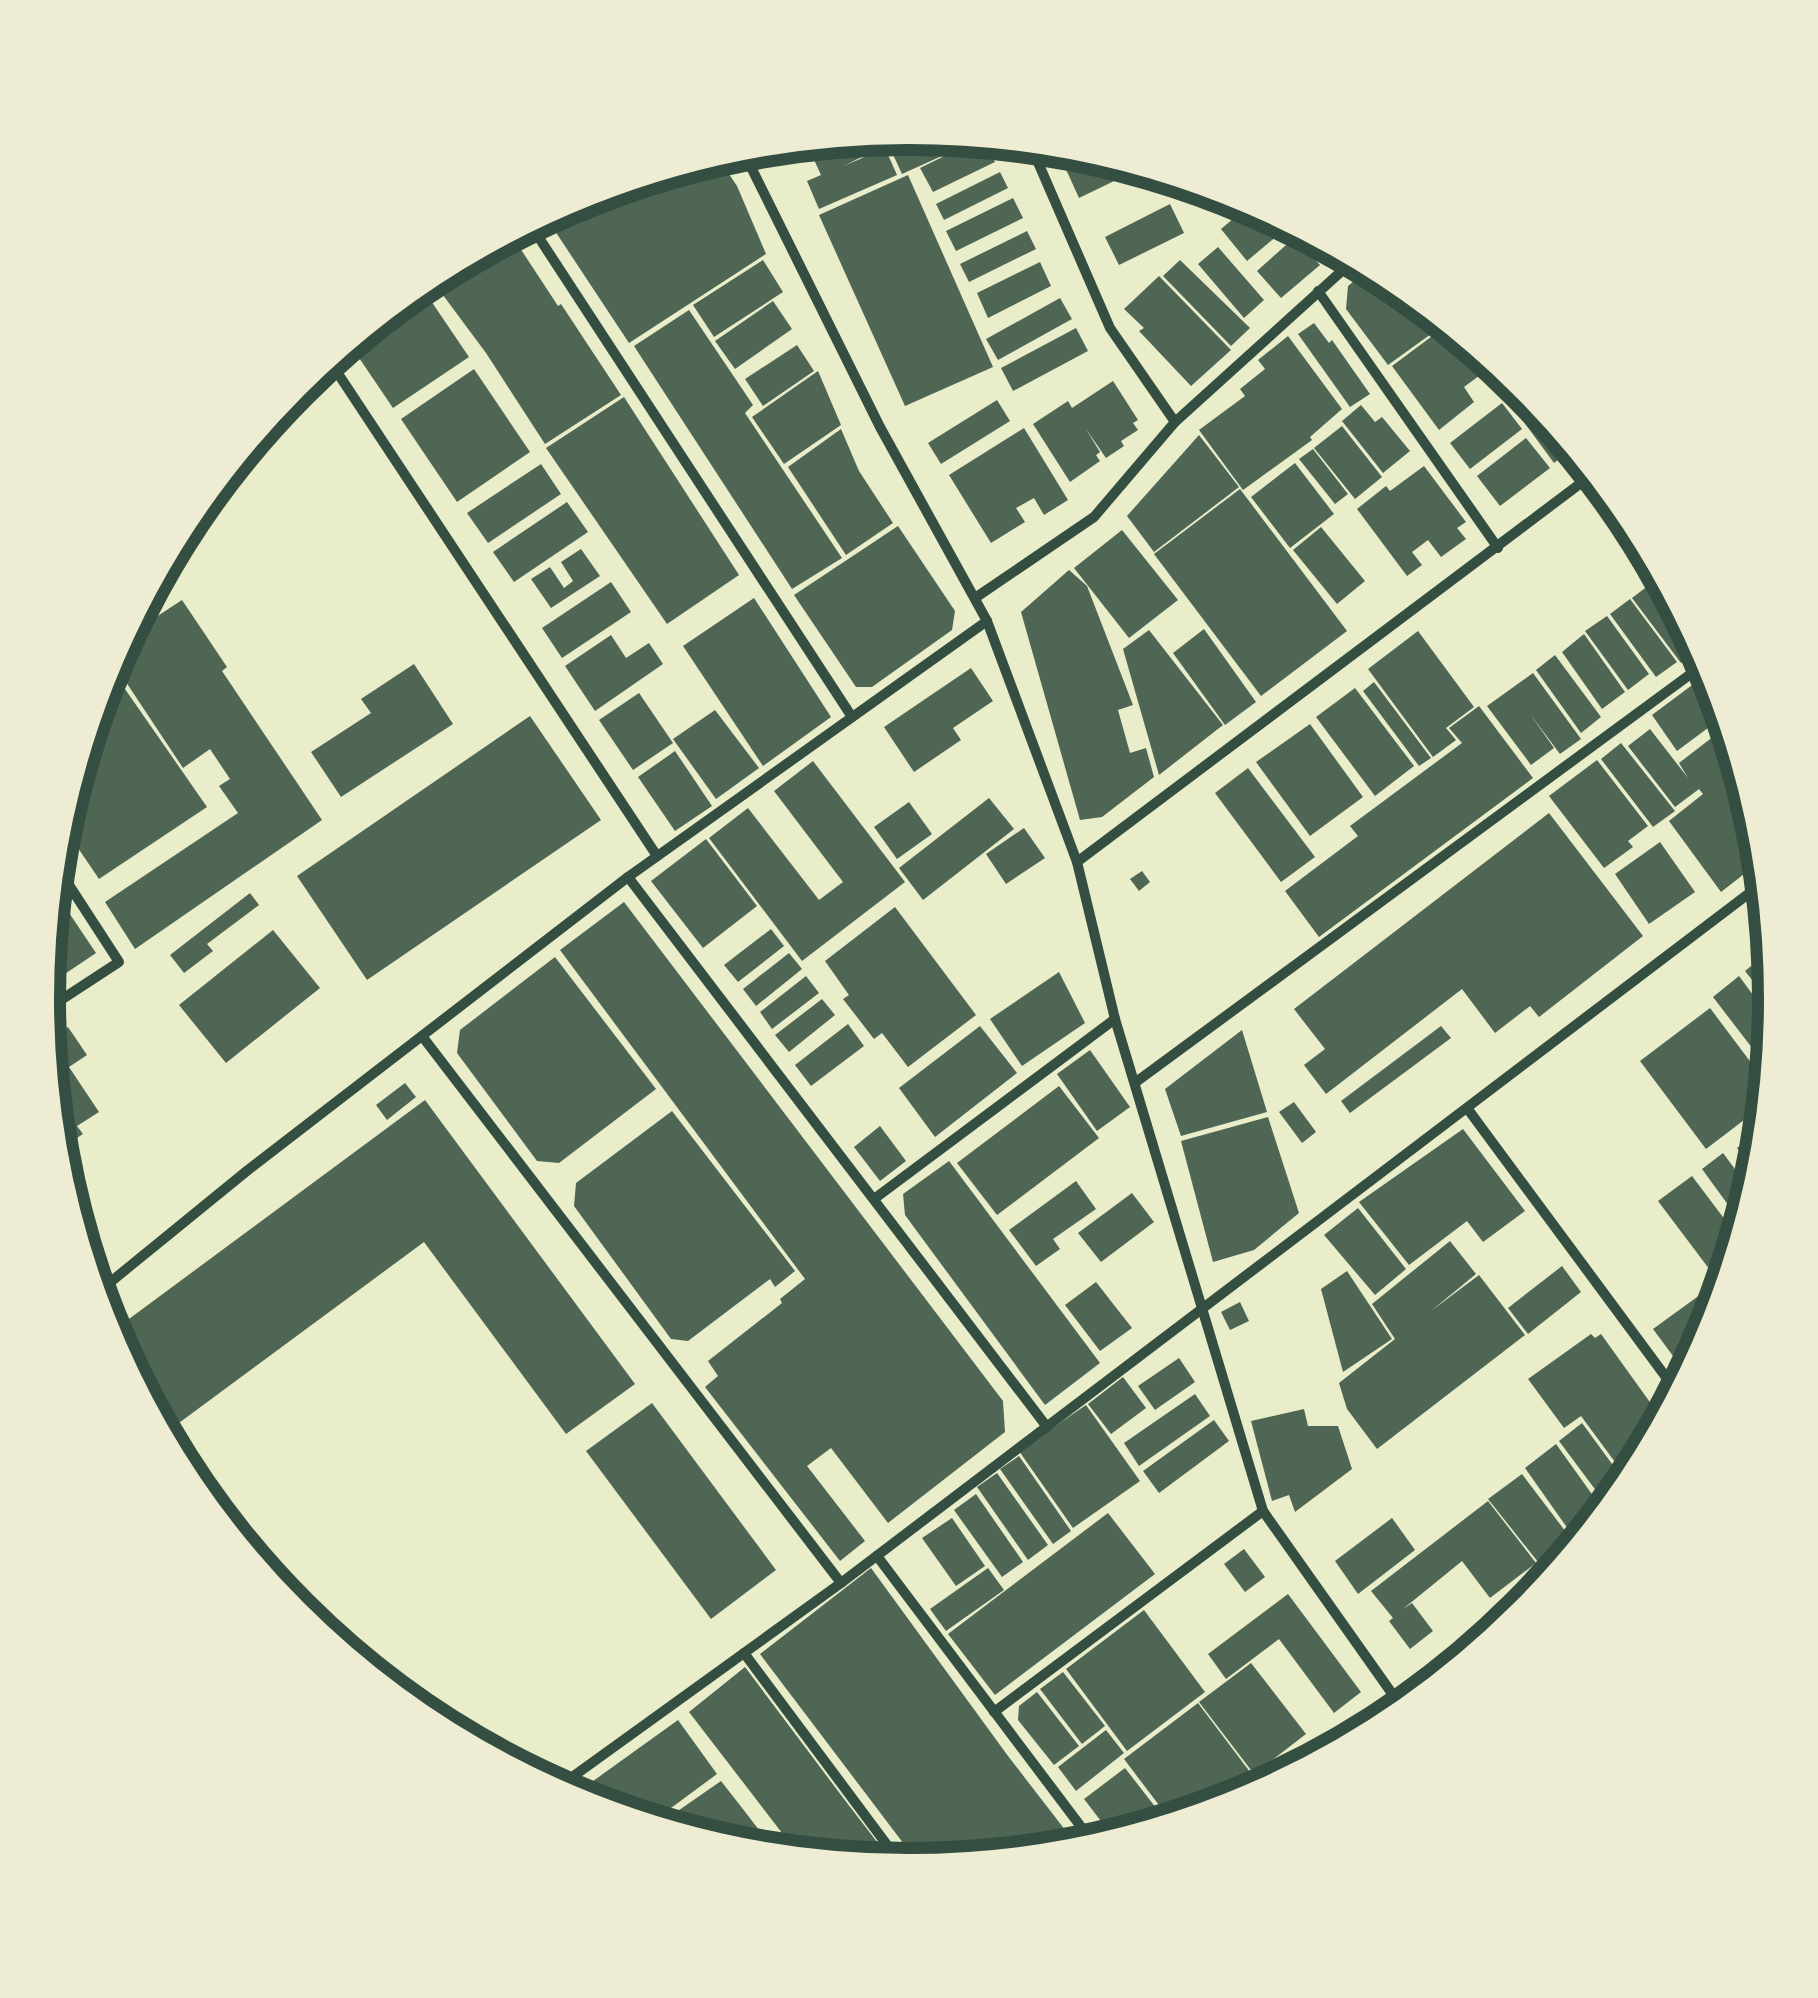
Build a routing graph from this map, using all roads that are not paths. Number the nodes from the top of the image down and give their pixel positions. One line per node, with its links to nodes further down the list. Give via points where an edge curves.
1 (1037, 160): 7 (street, via 1110,328)
2 (750, 165): 10 (street)
3 (538, 236): 13 (street)
4 (1343, 269): 5 (street)
5 (1318, 291): 7 (street); 9 (street)
6 (337, 373): 14 (street)
7 (1175, 422): 10 (street, via 1094,516)
8 (1583, 482): 9 (street)
9 (1498, 548): 15 (street)
10 (975, 598): 11 (street)
11 (988, 620): 13 (street); 15 (street)
12 (1692, 672): 22 (street)
13 (852, 716): 14 (street)
14 (657, 856): 16 (street)
15 (1077, 862): 20 (street)
16 (628, 877): 21 (street); 24 (street)
17 (68, 883): 19 (street, via 120,962)
18 (1751, 892): 23 (street)
19 (60, 1000)
20 (1116, 1019): 22 (street); 24 (street)
21 (422, 1036): 25 (street); 31 (street)
22 (1136, 1082): 26 (street)
23 (1467, 1108): 26 (street); 27 (street)
24 (874, 1199): 28 (street)
25 (109, 1283)
26 (1203, 1308): 28 (street); 29 (street)
27 (1668, 1379)
28 (1047, 1427): 30 (street)
29 (1263, 1511): 35 (street); 36 (street)
30 (877, 1556): 31 (street); 36 (street)
31 (842, 1584): 33 (street)
32 (1452, 1651): 34 (street)
33 (744, 1653): 37 (street); 39 (street)
34 (1398, 1693)
35 (1394, 1696)
36 (994, 1712): 38 (street)
37 (571, 1777)
38 (1083, 1830)
39 (889, 1847)

